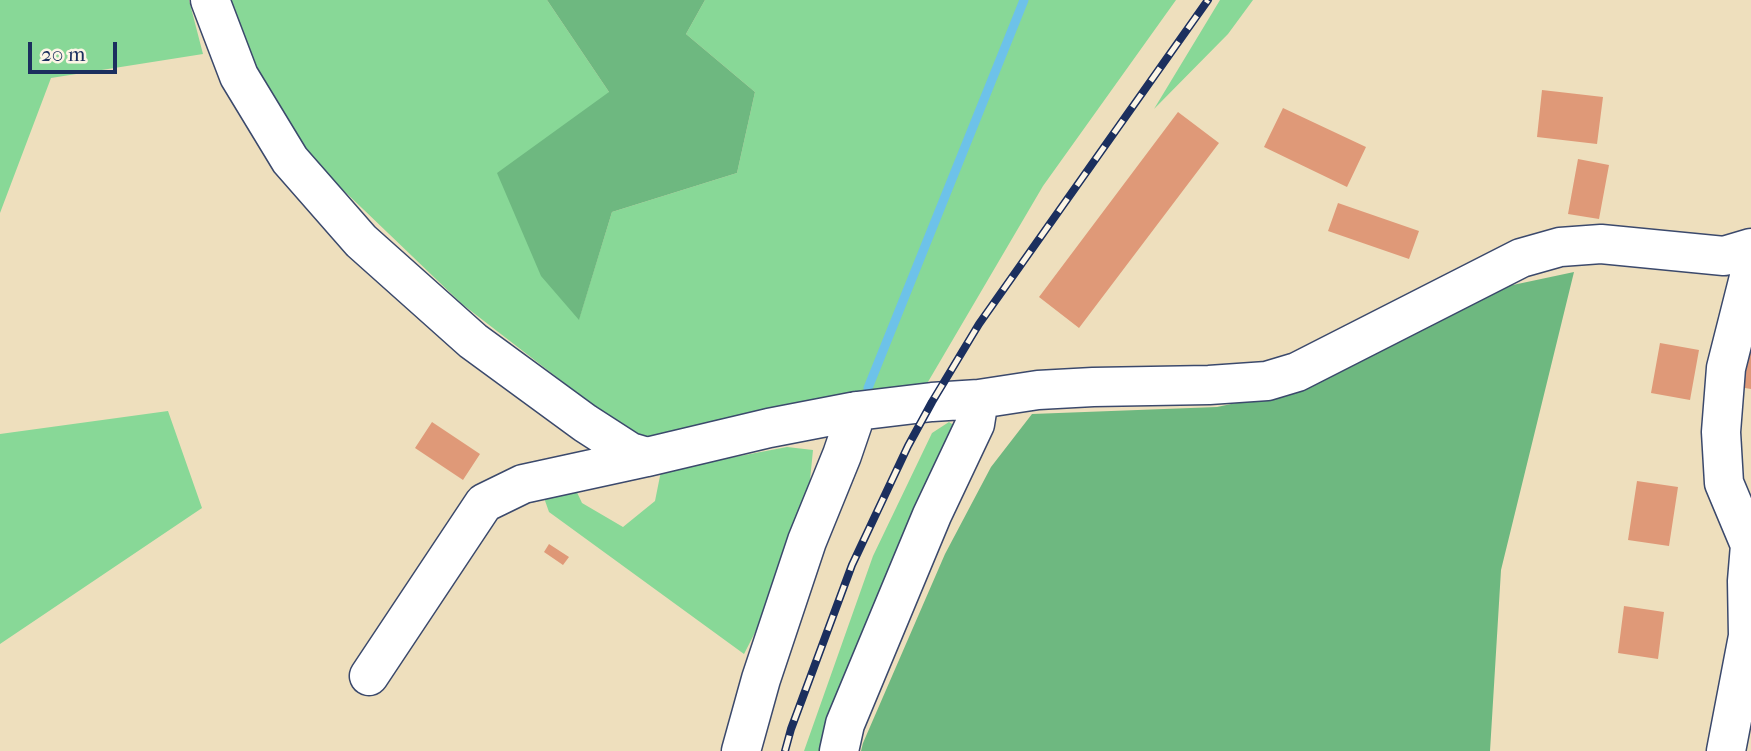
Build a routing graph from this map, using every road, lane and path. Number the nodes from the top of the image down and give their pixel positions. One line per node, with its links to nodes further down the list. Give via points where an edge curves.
1 (210, 0): 6 (street, via 239,76 290,160 361,242 473,341 585,423 630,452)
2 (1751, 248): 4 (street, via 1724,256 1601,244 1560,247 1521,258 1297,372 1267,381 1038,390)
3 (1751, 256): 7 (street, via 1726,368 1721,432 1724,483)
4 (979, 399): 5 (street); 10 (street, via 975,424 845,724)
5 (857, 411): 6 (street); 9 (street, via 807,541)
6 (647, 457): 8 (street, via 523,484 484,503)
7 (1750, 545): 11 (street, via 1748,636)
8 (369, 676)
9 (741, 751)
10 (839, 751)
11 (1726, 751)

